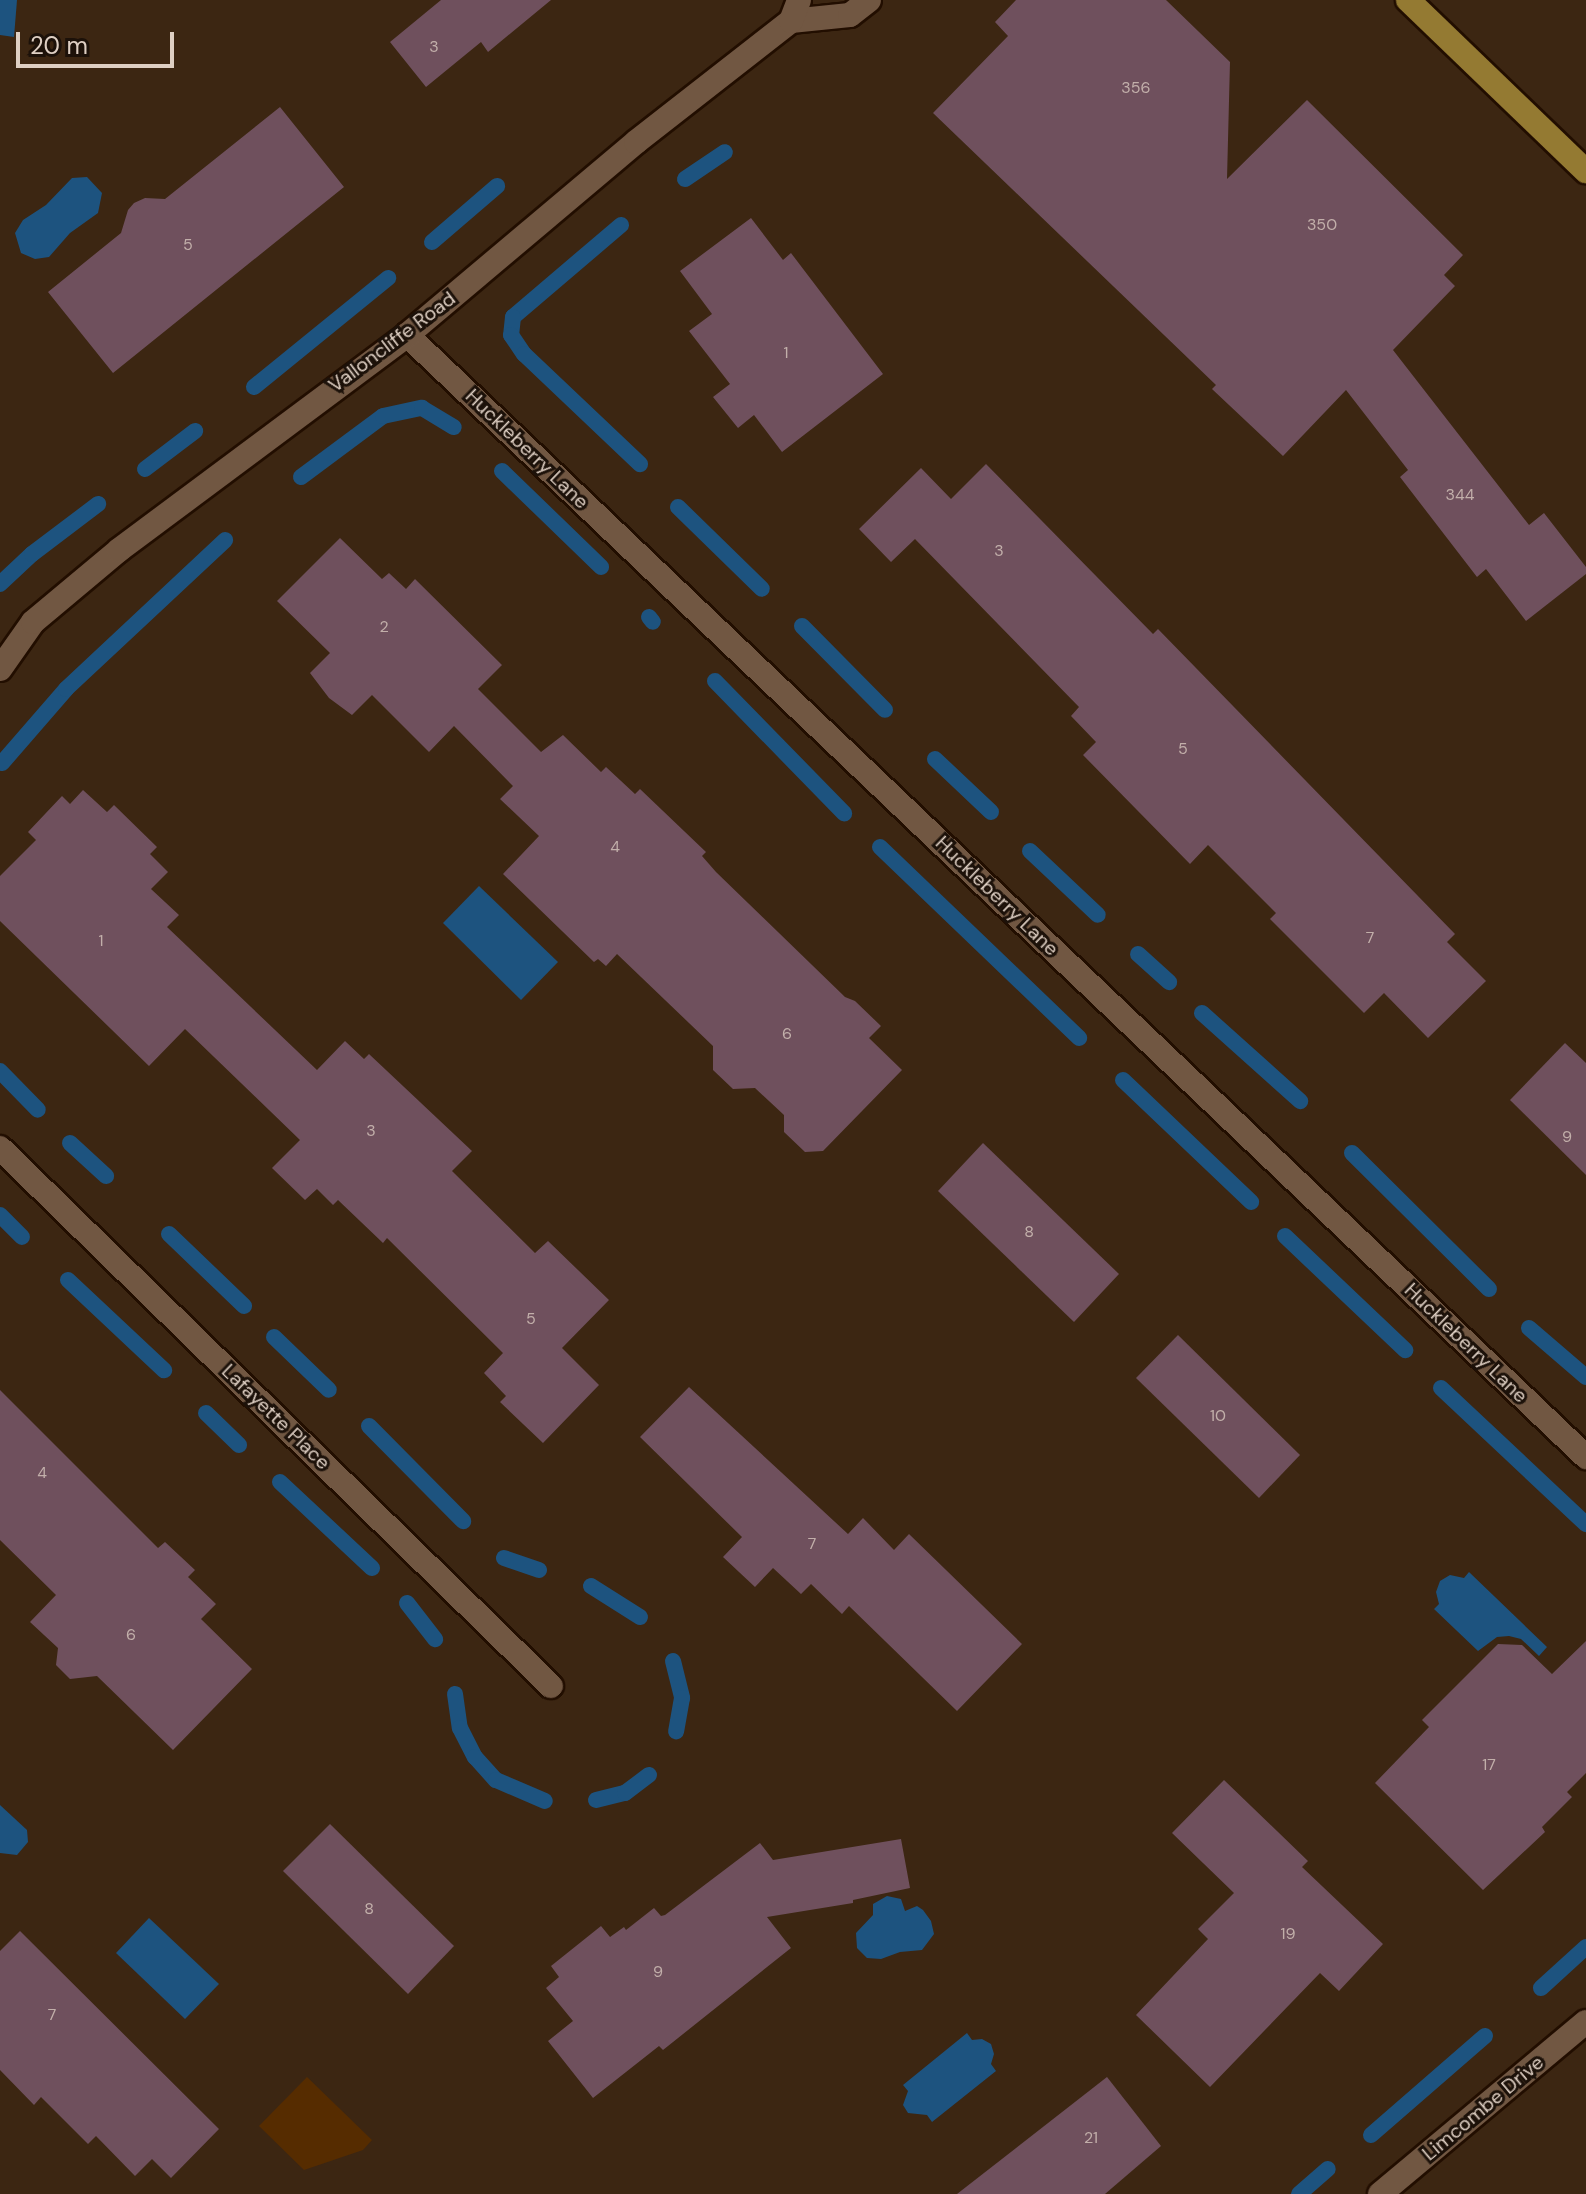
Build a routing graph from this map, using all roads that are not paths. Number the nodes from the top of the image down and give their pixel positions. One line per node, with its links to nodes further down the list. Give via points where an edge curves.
1 (869, 0): 3 (street, Valloncliffe Road, via 850,15)
2 (1408, 0): 4 (main road)
3 (795, 10): 5 (street, Valloncliffe Road)
4 (1586, 171)
5 (407, 335): 6 (street, Valloncliffe Road, via 119,550 33,622); 8 (street, Huckleberry Lane)
6 (0, 669)
7 (0, 1148): 9 (street, Lafayette Place)
8 (1586, 1457)
9 (551, 1686)
10 (1586, 2022): 11 (street, Limcombe Drive)
11 (1380, 2194)

